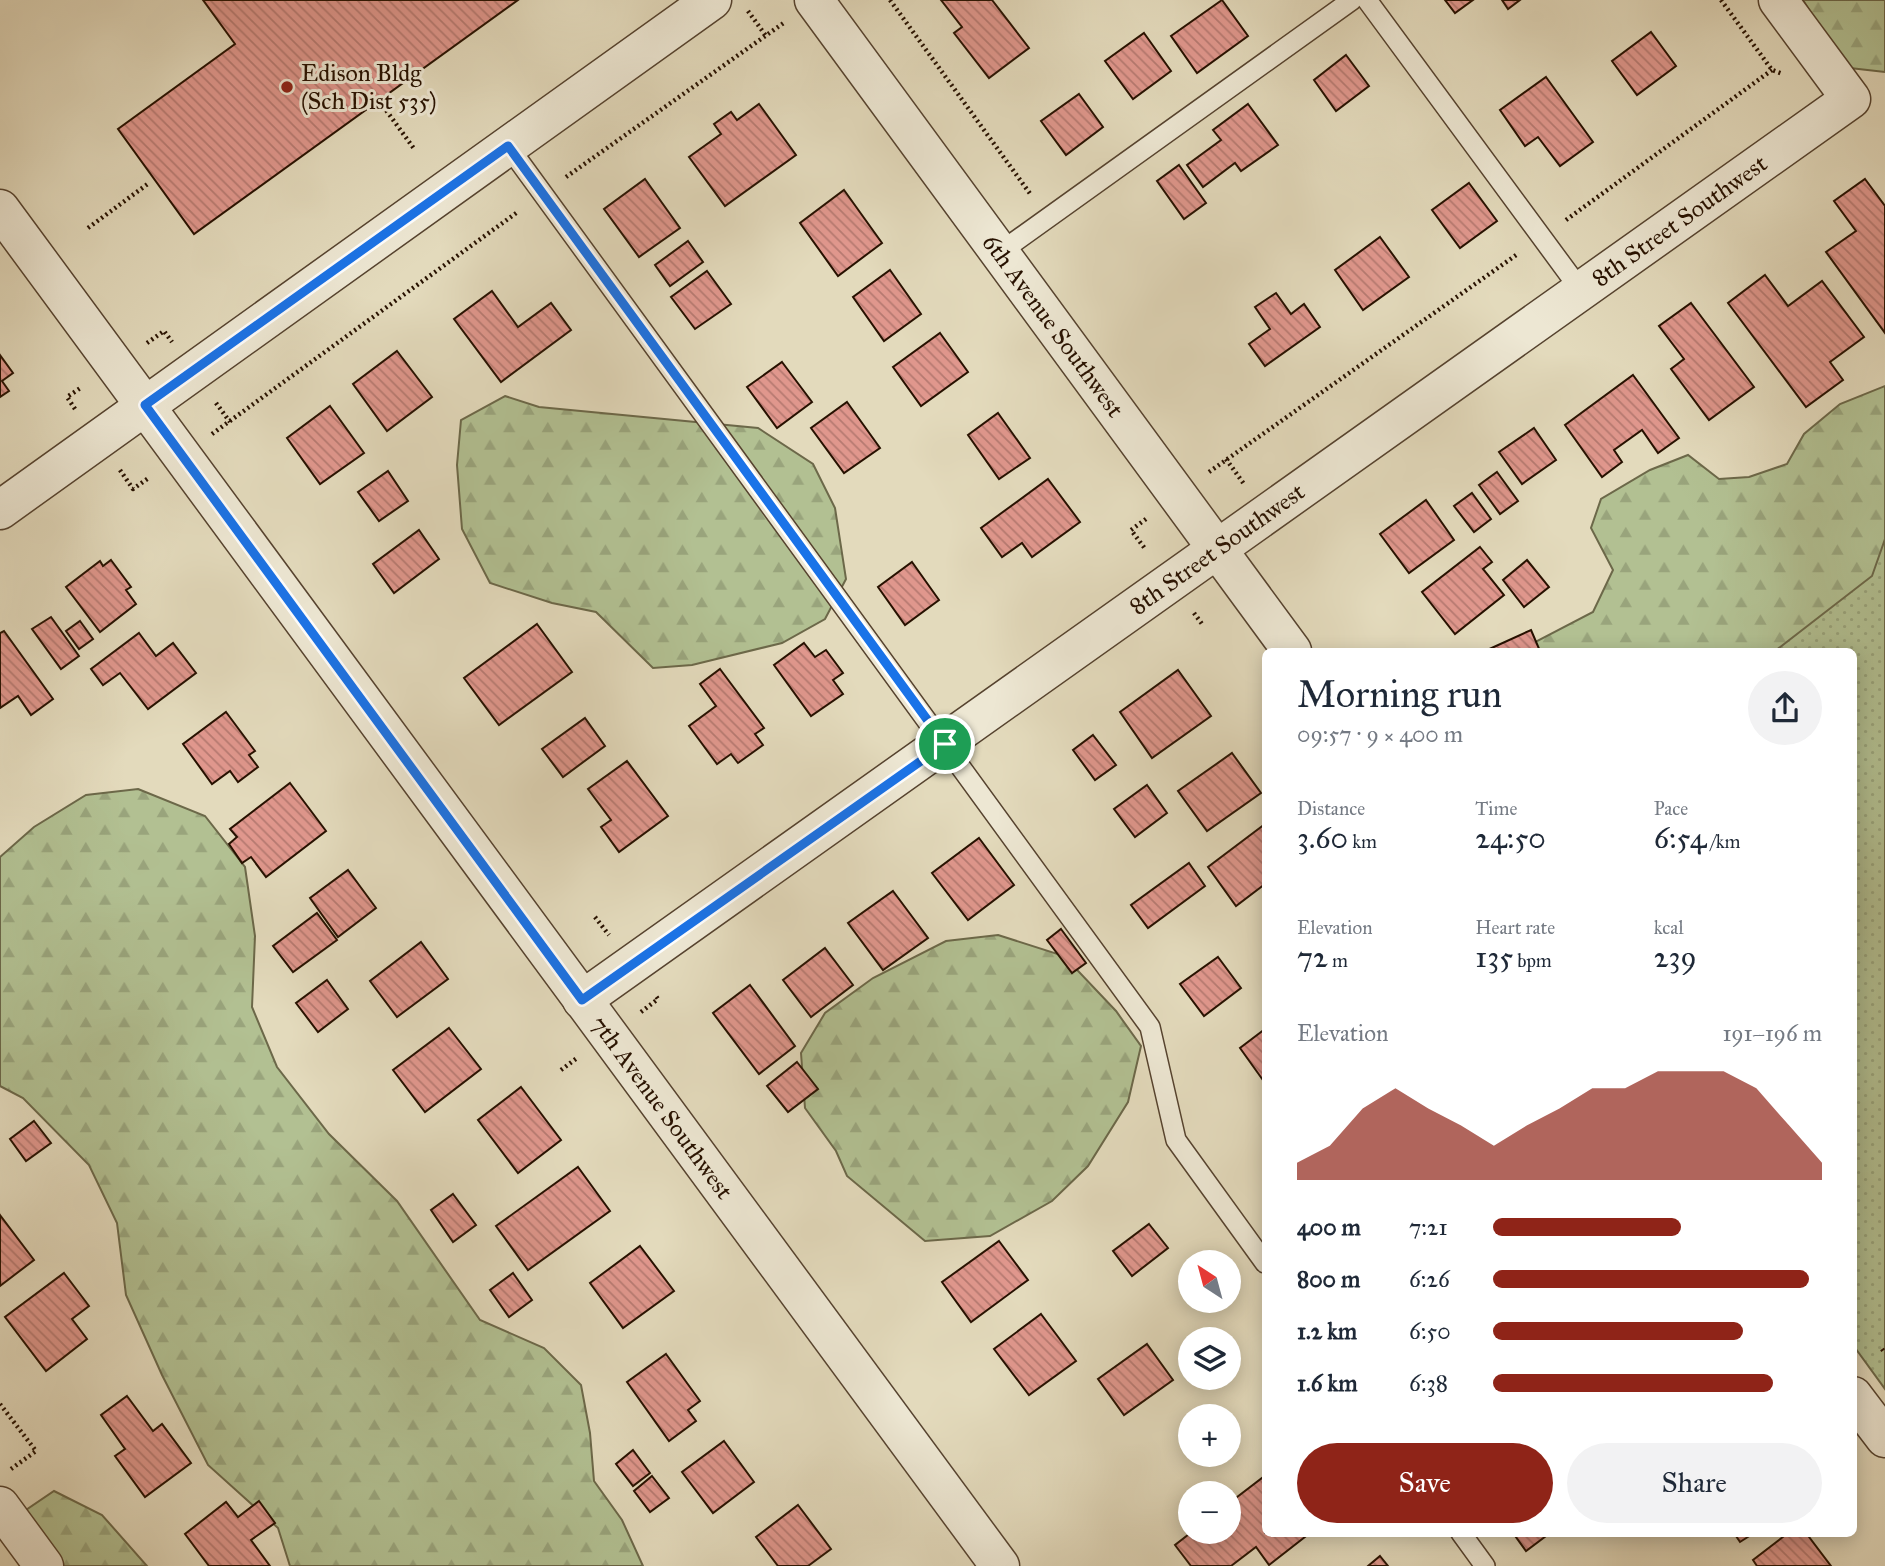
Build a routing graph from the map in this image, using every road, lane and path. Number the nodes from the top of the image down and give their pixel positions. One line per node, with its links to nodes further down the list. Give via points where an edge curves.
1 (814, 0): 17 (street, 6th Avenue Southwest)
2 (890, 0): 14 (path)
3 (1352, 0): 14 (lane)
4 (1367, 0): 16 (lane)
5 (1721, 0): 16 (path, via 1773,70)
6 (1778, 0): 18 (street, 8th Street Southwest, via 1851,99)
7 (729, 4): 9 (street); 12 (path, via 766,36)
8 (383, 106): 10 (path)
9 (508, 146): 12 (lane); 19 (street)
10 (415, 150)
11 (149, 183): 15 (path)
12 (542, 194): 20 (path); 25 (lane)
13 (0, 209): 19 (street, 7th Avenue Southwest)
14 (1048, 218): 17 (lane)
15 (88, 228)
16 (1542, 238): 18 (lane); 21 (path)
17 (999, 253): 23 (street, 6th Avenue Southwest)
18 (1581, 292): 23 (street, 8th Street Southwest)
19 (145, 405): 22 (street); 26 (street, 7th Avenue Southwest)
20 (230, 422)
21 (1226, 459)
22 (0, 510)
23 (1217, 552): 24 (street, 6th Avenue Southwest); 25 (street, 8th Street Southwest)
24 (1290, 648)
25 (945, 744): 26 (street, 8th Street Southwest); 27 (lane, via 1150,1027 1176,1140)
26 (582, 1000): 34 (street, 7th Avenue Southwest)
27 (1262, 1259)
28 (1857, 1401): 30 (street)
29 (0, 1404): 31 (path, via 36,1451)
30 (1885, 1438)
31 (4, 1488): 33 (street)
32 (1464, 1537): 35 (lane)
33 (44, 1566)
34 (1000, 1566)
35 (1485, 1566)

